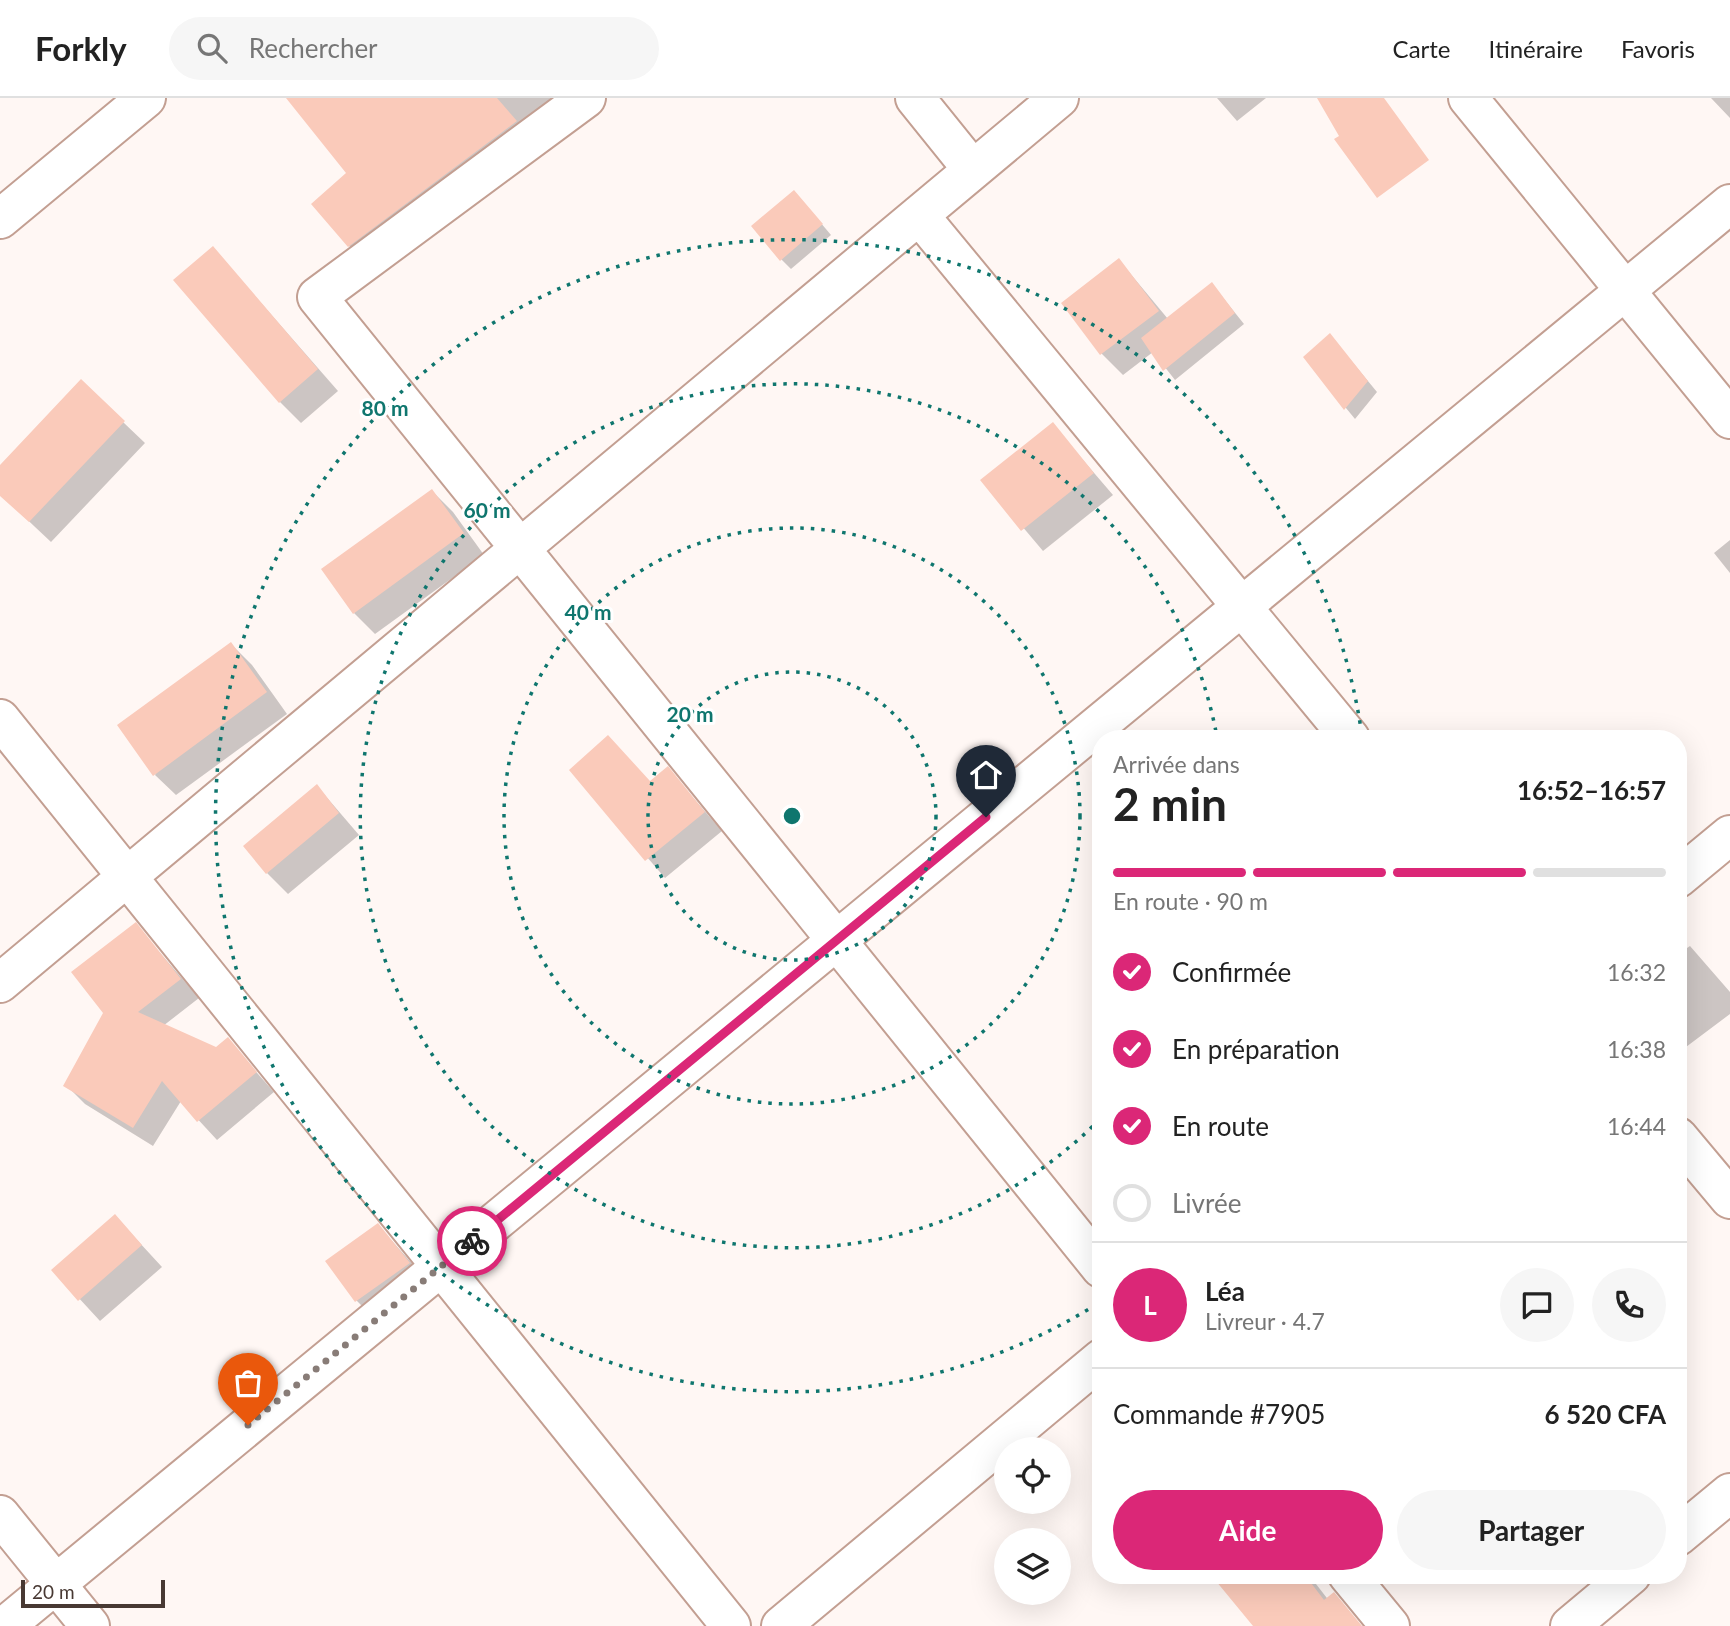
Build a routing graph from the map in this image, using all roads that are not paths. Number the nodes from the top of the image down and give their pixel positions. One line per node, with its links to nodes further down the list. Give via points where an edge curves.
1 (146, 98): 9 (street)
2 (586, 98): 12 (street, via 317,297)
3 (915, 98): 6 (street)
4 (1059, 98): 6 (street)
5 (1468, 98): 10 (street)
6 (973, 170): 8 (street)
7 (1730, 204): 10 (street)
8 (919, 215): 12 (street); 13 (street)
9 (0, 219)
10 (1625, 290): 11 (street); 13 (street)
11 (1730, 419)
12 (520, 549): 18 (street); 19 (street)
13 (1241, 607): 15 (street); 19 (street)
14 (0, 719): 18 (street)
15 (1343, 730)
16 (1730, 835): 17 (street)
17 (1687, 871)
18 (127, 877): 20 (street); 24 (street)
19 (836, 940): 23 (street); 24 (street)
20 (0, 984)
21 (1687, 1148): 22 (street)
22 (1730, 1199)
23 (1092, 1257)
24 (441, 1267): 29 (street); 34 (street)
25 (1092, 1367): 35 (street)
26 (1730, 1493): 28 (street)
27 (0, 1515): 29 (street)
28 (1687, 1529)
29 (56, 1584): 32 (street); 33 (street)
30 (1355, 1584): 36 (street)
31 (1620, 1584): 37 (street)
32 (5, 1626)
33 (90, 1626)
34 (731, 1626)
35 (781, 1626)
36 (1390, 1626)
37 (1570, 1626)

